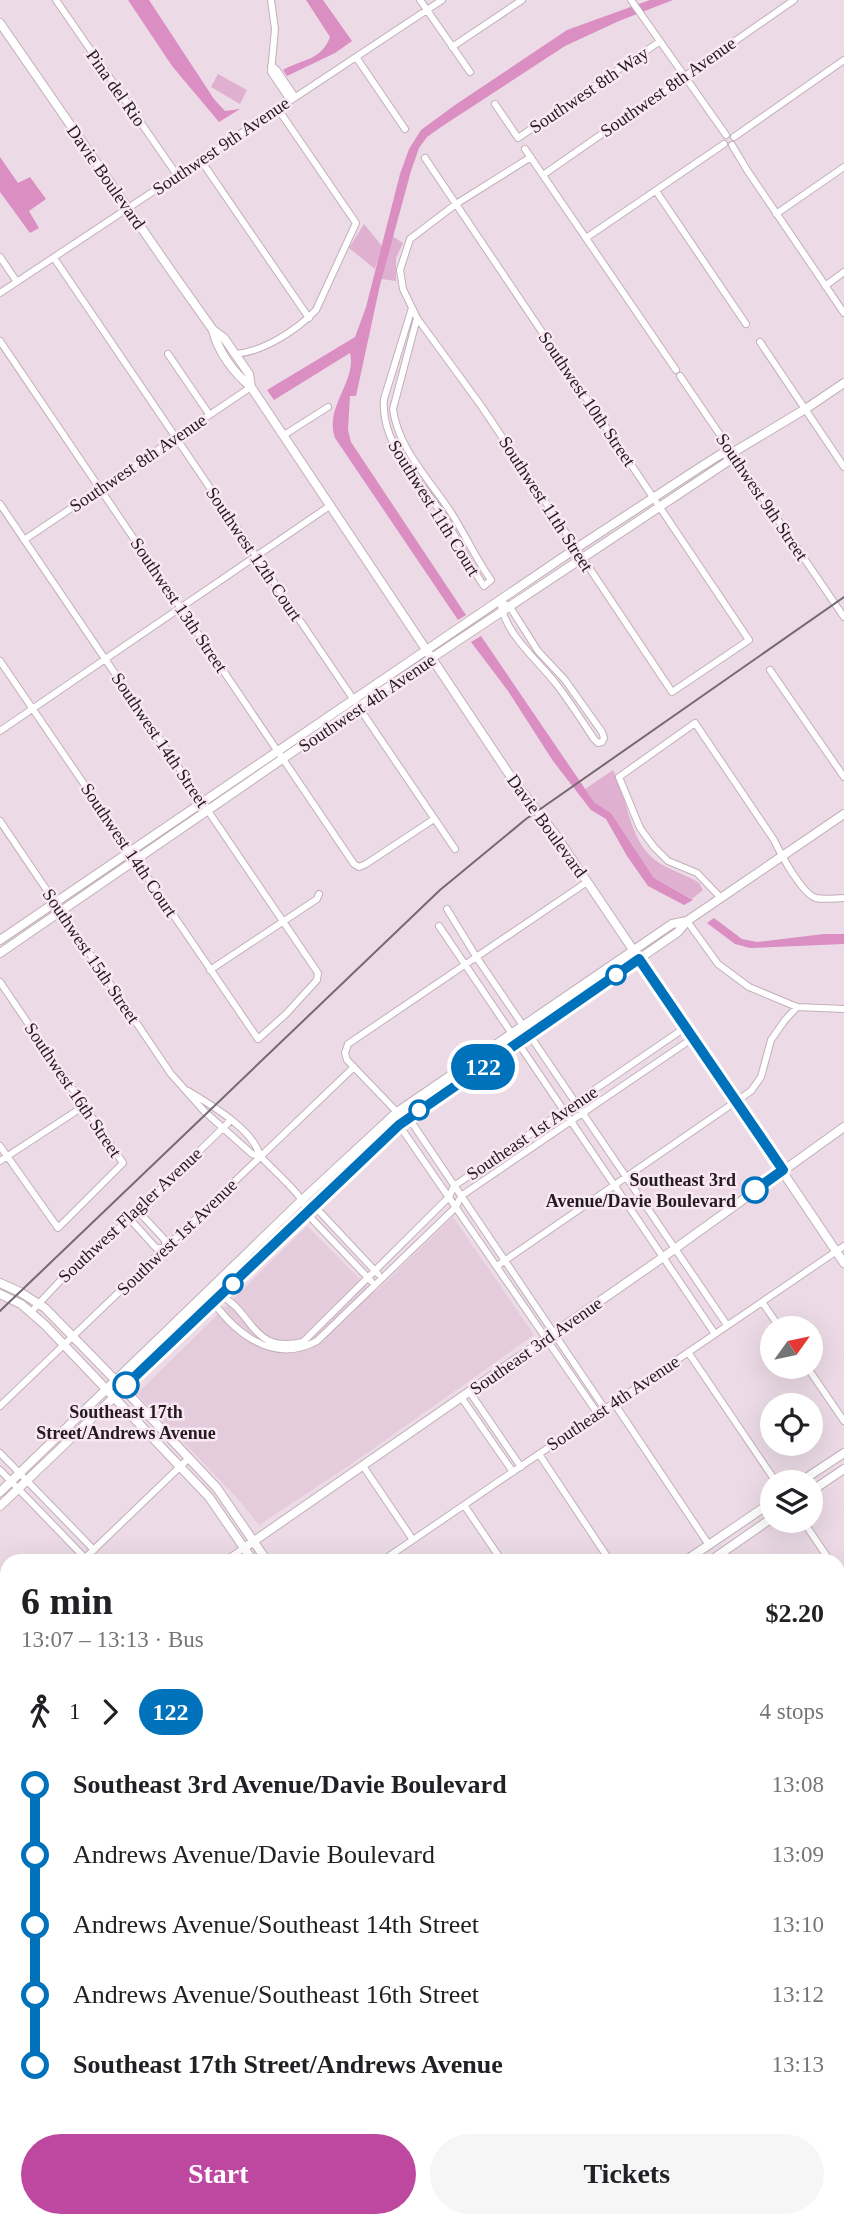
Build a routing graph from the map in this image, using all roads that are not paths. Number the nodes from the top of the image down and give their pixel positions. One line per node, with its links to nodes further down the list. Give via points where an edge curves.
1 (56, 0): 30 (street, Pina del Rio)
2 (271, 0): 16 (street, via 275,29 271,66)
3 (420, 0): 8 (street)
4 (442, 0): 8 (street, Southwest 9th Avenue)
5 (522, 0): 11 (street)
6 (794, 0): 15 (street, Southwest 8th Avenue)
7 (632, 2): 10 (street)
8 (428, 10): 11 (street); 12 (street, Southwest 9th Avenue)
9 (0, 23): 33 (main road, Davie Boulevard)
10 (659, 42): 15 (street); 17 (street, Southwest 8th Way, via 518,138)
11 (452, 47): 14 (street)
12 (356, 57): 16 (street, Southwest 9th Avenue); 19 (street)
13 (844, 60): 21 (street)
14 (470, 72)
15 (684, 76): 20 (street); 29 (street, Southwest 8th Avenue)
16 (292, 98): 18 (street, Southwest 9th Avenue)
17 (495, 104)
18 (278, 109): 27 (street, Southwest 9th Avenue); 44 (street, via 356,223 321,302)
19 (405, 129)
20 (726, 135): 21 (street); 22 (street)
21 (734, 137): 23 (street)
22 (724, 144): 23 (street); 31 (street)
23 (732, 145): 34 (street)
24 (525, 149): 25 (street, Southwest 9th Street)
25 (531, 157): 29 (street, Southwest 9th Street); 32 (street)
26 (425, 158): 32 (street, Southwest 10th Street)
27 (200, 159): 30 (street, Southwest 9th Avenue); 44 (street)
28 (844, 167): 34 (street)
29 (543, 175): 35 (street, Southwest 9th Street)
30 (177, 176): 33 (street, Southwest 9th Avenue)
31 (656, 191): 35 (street); 46 (street)
32 (456, 204): 42 (street, via 410,239 403,254 403,289); 64 (street, Southwest 10th Street)
33 (129, 208): 37 (street, Southwest 9th Avenue); 47 (main road, Davie Boulevard)
34 (776, 214): 40 (street)
35 (586, 238): 59 (street, Southwest 9th Street)
36 (0, 257): 39 (street)
37 (54, 258): 39 (street, Southwest 9th Avenue); 58 (street, Southwest 12th Court)
38 (844, 272): 40 (street)
39 (17, 282): 41 (street, Southwest 9th Avenue)
40 (825, 286): 43 (street)
41 (0, 293)
42 (412, 308): 45 (street); 61 (street, Southwest 11th Court, via 383,415)
43 (844, 313)
44 (309, 318): 51 (street, via 252,351)
45 (417, 318): 60 (street, Southwest 11th Court, via 393,409 398,431); 69 (street, Southwest 11th Street)
46 (746, 324)
47 (213, 330): 51 (main road, Davie Boulevard); 53 (main road, Davie Boulevard, via 216,343 240,379)
48 (0, 341): 63 (street, Southwest 13th Street)
49 (760, 342): 55 (street)
50 (168, 354): 56 (street)
51 (235, 354): 53 (main road, Davie Boulevard, via 249,374)
52 (844, 383): 55 (main road, Southwest 4th Avenue)
53 (251, 387): 56 (street, Southwest 8th Avenue); 57 (main road, Davie Boulevard)
54 (328, 407): 57 (street)
55 (807, 408): 59 (main road, Southwest 4th Avenue); 62 (street)
56 (209, 414): 58 (street, Southwest 8th Avenue)
57 (284, 435): 66 (main road, Davie Boulevard)
58 (175, 437): 63 (street, Southwest 8th Avenue); 70 (street, Southwest 12th Court)
59 (732, 453): 64 (main road, Southwest 4th Avenue, via 721,454); 67 (main road, Southwest 4th Avenue, via 727,462); 76 (street, Southwest 9th Street)
60 (411, 454): 61 (street); 61 (street, Southwest 11th Court, via 491,580 484,586)
61 (404, 459)
62 (844, 467)
63 (100, 489): 68 (street, Southwest 8th Avenue); 74 (street, Southwest 13th Street)
64 (654, 497): 67 (street, Southwest 10th Street); 69 (main road, Southwest 4th Avenue)
65 (0, 504): 68 (street, Southwest 14th Street)
66 (331, 505): 70 (street); 77 (main road, Davie Boulevard)
67 (659, 506): 71 (main road, Southwest 4th Avenue); 82 (street, Southwest 10th Street, via 750,640)
68 (24, 540): 78 (street, Southwest 14th Street)
69 (575, 549): 71 (street, Southwest 11th Street); 72 (main road, Southwest 4th Avenue)
70 (257, 557): 74 (street); 83 (street, Southwest 12th Court)
71 (581, 559): 73 (main road, Southwest 4th Avenue); 82 (street, Southwest 11th Street)
72 (500, 601): 73 (street); 75 (street); 77 (main road, Southwest 4th Avenue)
73 (510, 607): 75 (main road, Southwest 4th Avenue); 75 (street, via 538,651 602,732 602,742 594,739)
74 (181, 608): 78 (street); 86 (street, Southwest 13th Street)
75 (502, 612): 79 (main road, Southwest 4th Avenue)
76 (844, 617)
77 (427, 650): 79 (main road, Davie Boulevard); 83 (main road, Southwest 4th Avenue)
78 (106, 659): 84 (street); 89 (street, Southwest 14th Street)
79 (432, 659): 83 (main road, Southwest 4th Avenue); 98 (main road, Davie Boulevard)
80 (0, 661): 84 (street, Southwest 14th Court)
81 (770, 670): 88 (street)
82 (672, 692)
83 (356, 703): 86 (main road, Southwest 4th Avenue); 87 (main road, Southwest 4th Avenue); 92 (street, Southwest 12th Court)
84 (33, 709): 85 (street); 95 (street, Southwest 14th Court)
85 (0, 731)
86 (279, 751): 87 (street, Southwest 13th Street); 89 (main road, Southwest 4th Avenue)
87 (284, 759): 90 (main road, Southwest 4th Avenue); 92 (street, Southwest 13th Street, via 359,867)
88 (844, 777)
89 (202, 802): 90 (street, Southwest 14th Street); 95 (main road, Southwest 4th Avenue)
90 (208, 811): 97 (main road, Southwest 4th Avenue); 105 (street, Southwest 14th Street)
91 (844, 814): 96 (main road)
92 (434, 818): 94 (street, Southwest 12th Court)
93 (0, 821): 102 (street, Southwest 15th Street)
94 (455, 849)
95 (130, 852): 97 (street, Southwest 14th Court); 102 (main road, Southwest 4th Avenue)
96 (781, 856): 100 (main road); 100 (street, via 695,723 619,777 640,828 654,847 668,861 697,873); 101 (street, via 809,894)
97 (135, 860): 104 (main road, Southwest 4th Avenue); 114 (street, Southwest 14th Court)
98 (587, 882): 109 (main road, Davie Boulevard); 111 (street)
99 (319, 894): 105 (street)
100 (721, 898): 106 (main road)
101 (844, 898)
102 (55, 902): 104 (street, Southwest 15th Street); 108 (main road, Southwest 4th Avenue)
103 (447, 909): 111 (street)
104 (61, 911): 110 (main road, Southwest 4th Avenue); 126 (street, Southwest 15th Street)
105 (283, 920): 114 (street); 123 (street, Southwest 14th Street, via 319,976)
106 (687, 922): 109 (main road, via 672,924); 112 (main road); 116 (street, via 718,964 737,980)
107 (439, 926): 113 (street)
108 (0, 940)
109 (634, 951): 112 (main road, Davie Boulevard); 118 (main road)
110 (0, 953)
111 (477, 958): 113 (street); 118 (street)
112 (639, 959): 119 (main road, Davie Boulevard); 121 (main road)
113 (465, 966): 120 (street); 125 (street, via 348,1044 345,1053)
114 (210, 970): 123 (street, Southwest 14th Court)
115 (0, 982): 129 (street, Southwest 16th Street)
116 (797, 1007): 117 (street); 128 (street, via 771,1040 761,1077)
117 (844, 1009)
118 (523, 1025): 120 (main road); 121 (street)
119 (686, 1027): 122 (main road, Davie Boulevard); 127 (street, Southeast 1st Avenue)
120 (511, 1033): 124 (street); 131 (main road)
121 (530, 1035): 124 (main road); 127 (street)
122 (693, 1038): 128 (main road, Davie Boulevard); 132 (street, Southeast 1st Avenue)
123 (257, 1039)
124 (519, 1043): 130 (street); 133 (main road)
125 (354, 1067): 131 (street); 140 (street, Southwest 1st Avenue)
126 (184, 1088): 134 (street, Southwest 15th Street); 137 (street, Southwest 15th Street)
127 (576, 1102): 130 (street, Southeast 1st Avenue); 132 (street)
128 (736, 1102): 143 (main road, Davie Boulevard); 144 (street)
129 (84, 1106): 141 (street); 141 (street, Southwest 16th Street, via 123,1163 58,1228)
130 (563, 1111): 135 (street); 145 (street, Southeast 1st Avenue)
131 (397, 1112): 133 (street); 136 (street); 149 (main road)
132 (583, 1112): 135 (street, Southeast 1st Avenue); 144 (street)
133 (408, 1118): 136 (main road); 145 (street)
134 (231, 1120): 137 (street, Southwest Flagler Avenue); 140 (street, Southwest 15th Street)
135 (570, 1121): 146 (street); 147 (street, Southeast 1st Avenue)
136 (399, 1125): 148 (street); 151 (main road)
137 (223, 1127): 140 (street, Southwest 15th Street); 152 (street, Southwest Flagler Avenue)
138 (844, 1127): 143 (main road, Southeast 3rd Avenue)
139 (0, 1146): 141 (street)
140 (260, 1156): 149 (street, Southwest 15th Street); 158 (street, Southwest 1st Avenue)
141 (7, 1157): 142 (street)
142 (0, 1161)
143 (783, 1170): 159 (main road, Southeast 3rd Avenue); 160 (main road, Davie Boulevard)
144 (627, 1177): 146 (street); 159 (street)
145 (454, 1186): 147 (street); 148 (street, Southeast 1st Avenue)
146 (614, 1186): 161 (street); 162 (street)
147 (461, 1196): 150 (street); 162 (street)
148 (449, 1197): 150 (street); 155 (street, Southeast 1st Avenue)
149 (302, 1200): 151 (street, Southwest 15th Street); 170 (main road)
150 (456, 1207): 157 (street); 164 (street)
151 (310, 1210): 154 (street, Southwest 15th Street, via 319,1212); 156 (street, Southwest 15th Street, via 312,1218); 172 (main road)
152 (138, 1211): 153 (street, Southwest Flagler Avenue); 158 (street, via 165,1240)
153 (129, 1218): 158 (street, via 156,1248); 175 (street, Southwest Flagler Avenue)
154 (345, 1238): 156 (street); 165 (street, Southwest 15th Street)
155 (408, 1240): 157 (street); 165 (street, Southeast 1st Avenue)
156 (339, 1245): 167 (street, Southwest 15th Street)
157 (414, 1247): 166 (street)
158 (165, 1248): 181 (street, Southwest 1st Avenue)
159 (675, 1248): 161 (main road, Southeast 3rd Avenue); 178 (street)
160 (840, 1249): 163 (main road, Davie Boulevard); 174 (street, Southeast 4th Avenue)
161 (662, 1258): 179 (main road, Southeast 3rd Avenue); 180 (street)
162 (505, 1261): 164 (street); 179 (street)
163 (844, 1263)
164 (497, 1266): 182 (street)
165 (376, 1272): 166 (street, Southwest 15th Street); 167 (street, Southeast 1st Avenue)
166 (382, 1278): 169 (street)
167 (369, 1279): 169 (street, Southwest 15th Street); 183 (street, Southeast 1st Avenue)
168 (0, 1283): 175 (main road)
169 (375, 1285): 183 (street, via 317,1341)
170 (208, 1293): 172 (street); 173 (street); 187 (main road)
171 (0, 1294): 176 (main road)
172 (221, 1295): 173 (main road); 183 (street, via 266,1340)
173 (213, 1302): 183 (street, via 258,1344 271,1348); 188 (main road)
174 (762, 1302): 177 (street); 178 (street, Southeast 4th Avenue)
175 (38, 1303): 176 (street, Southwest Flagler Avenue); 181 (main road)
176 (31, 1312): 184 (main road)
177 (772, 1316)
178 (727, 1325): 180 (street, Southeast 4th Avenue)
179 (554, 1333): 182 (main road, Southeast 3rd Avenue); 194 (street)
180 (715, 1334): 185 (street, Southeast 4th Avenue)
181 (73, 1336): 184 (street, Southwest 1st Avenue); 187 (main road)
182 (545, 1339): 190 (main road, Southeast 3rd Avenue); 195 (street)
183 (305, 1344)
184 (64, 1345): 189 (main road); 193 (street, Southwest 1st Avenue)
185 (688, 1352): 192 (street, Southeast 4th Avenue); 206 (street)
186 (815, 1379): 196 (street)
187 (116, 1381): 188 (main road); 189 (main road)
188 (123, 1388): 191 (main road); 200 (main road)
189 (107, 1390): 191 (main road); 209 (main road)
190 (465, 1394): 202 (main road, Southeast 3rd Avenue); 203 (street); 208 (street)
191 (114, 1397): 201 (main road); 210 (main road)
192 (614, 1403): 194 (street, Southeast 4th Avenue); 224 (street)
193 (0, 1406)
194 (606, 1409): 195 (street, Southeast 4th Avenue)
195 (597, 1414): 199 (street, Southeast 4th Avenue)
196 (844, 1421)
197 (844, 1452): 207 (main road)
198 (0, 1453): 209 (street)
199 (539, 1454): 203 (street, Southeast 4th Avenue); 234 (street)
200 (189, 1458): 201 (street); 223 (main road, via 217,1488)
201 (180, 1466): 225 (main road, via 209,1497); 226 (street)
202 (363, 1466): 222 (street); 223 (main road, Southeast 3rd Avenue)
203 (520, 1467): 208 (street, Southeast 4th Avenue)
204 (844, 1469): 212 (main road)
205 (0, 1470): 211 (street)
206 (768, 1470)
207 (818, 1470)
208 (513, 1472): 216 (street, Southeast 4th Avenue)
209 (20, 1473): 210 (street); 211 (main road)
210 (27, 1480): 213 (main road); 215 (street)
211 (11, 1481): 213 (street); 214 (main road)
212 (823, 1483)
213 (18, 1489): 217 (main road); 219 (street)
214 (0, 1492)
215 (50, 1504): 219 (street); 226 (street)
216 (464, 1505): 222 (street, Southeast 4th Avenue); 233 (street)
217 (0, 1506)
218 (760, 1510): 224 (main road)
219 (42, 1513): 227 (street)
220 (760, 1527): 236 (main road)
221 (811, 1533): 237 (street)
222 (413, 1540): 232 (street, Southeast 4th Avenue)
223 (253, 1542): 225 (main road, Southeast 3rd Avenue); 231 (main road)
224 (709, 1545): 235 (main road)
225 (244, 1548): 229 (street, Southeast 3rd Avenue); 230 (main road)
226 (94, 1550): 228 (street)
227 (79, 1554)
228 (90, 1554)
229 (235, 1554)
230 (248, 1554)
231 (262, 1554)
232 (397, 1554)
233 (497, 1554)
234 (605, 1554)
235 (696, 1554)
236 (723, 1554)
237 (826, 1554)

